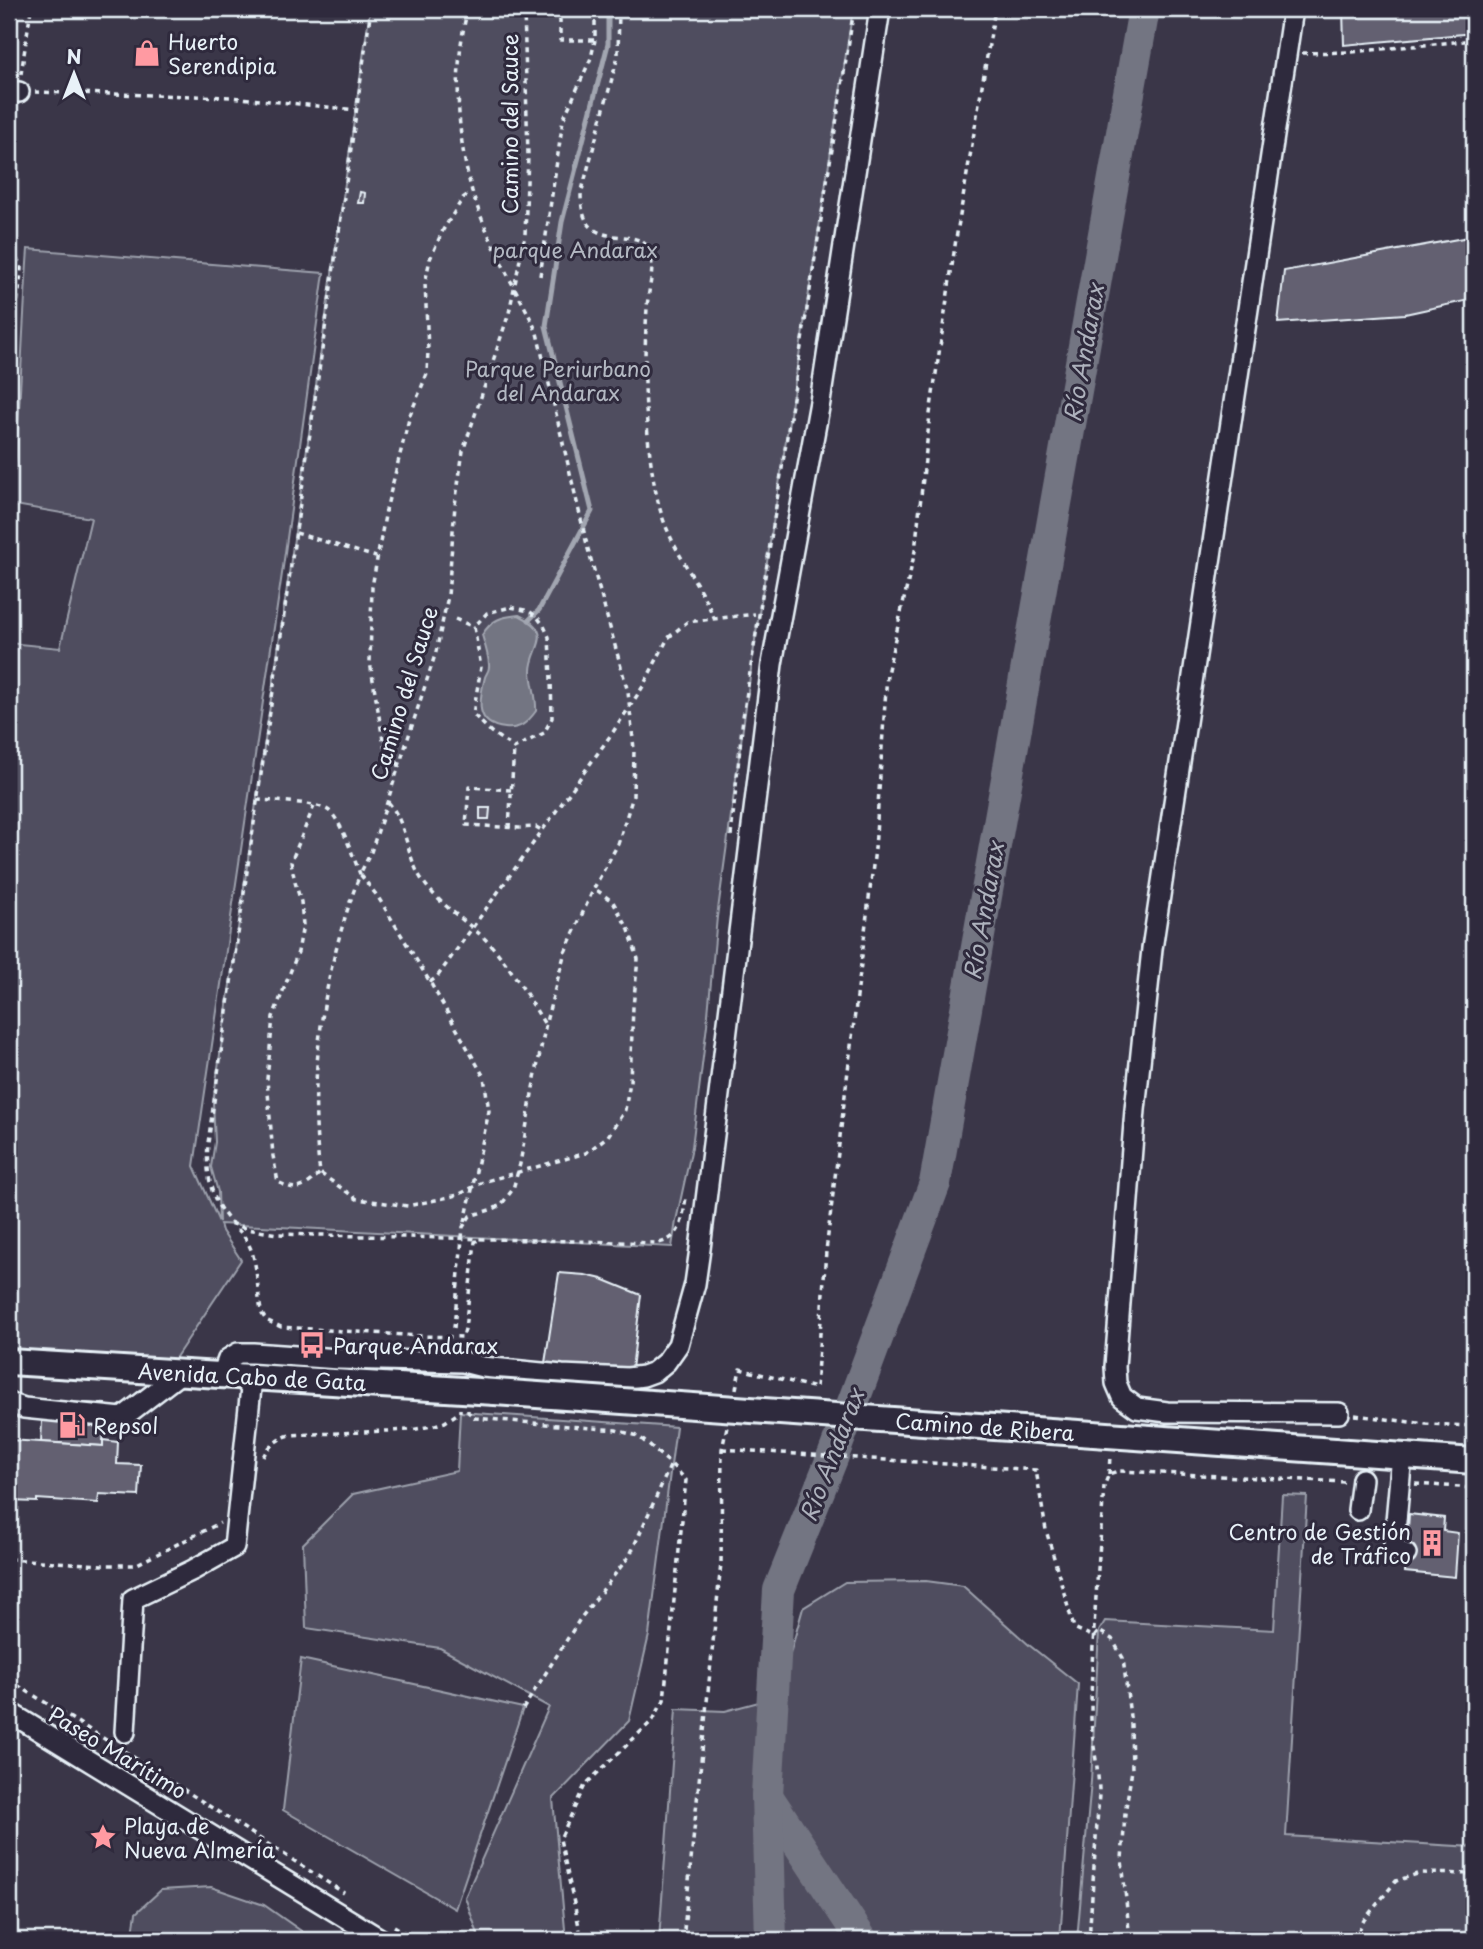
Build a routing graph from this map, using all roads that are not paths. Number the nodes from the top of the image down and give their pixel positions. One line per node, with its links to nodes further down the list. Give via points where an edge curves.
1 (880, 9): 5 (street, via 820,402 772,664 700,1249 678,1345 654,1372 628,1378 463,1362 253,1353 238,1353 228,1359)
2 (1293, 9): 8 (street, via 1152,949 1115,1367 1122,1396 1137,1408)
3 (9, 1362): 4 (main road, Avenida Cabo de Gata)
4 (183, 1372): 5 (main road, Avenida Cabo de Gata); 7 (street, via 122,1418)
5 (231, 1375): 6 (main road, Avenida Cabo de Gata, via 465,1396); 15 (street, via 251,1388 234,1547 133,1600)
6 (495, 1392): 9 (main road, Camino de Ribera, bridge)
7 (9, 1403)
8 (1339, 1413)
9 (1402, 1455): 10 (main road, Camino de Ribera); 13 (street, via 1394,1543 1396,1550)
10 (1474, 1461)
11 (1362, 1479): 12 (street)
12 (1357, 1510)
13 (1406, 1554)
14 (9, 1712): 16 (street, Paseo Marítimo)
15 (125, 1732)
16 (386, 1932)

